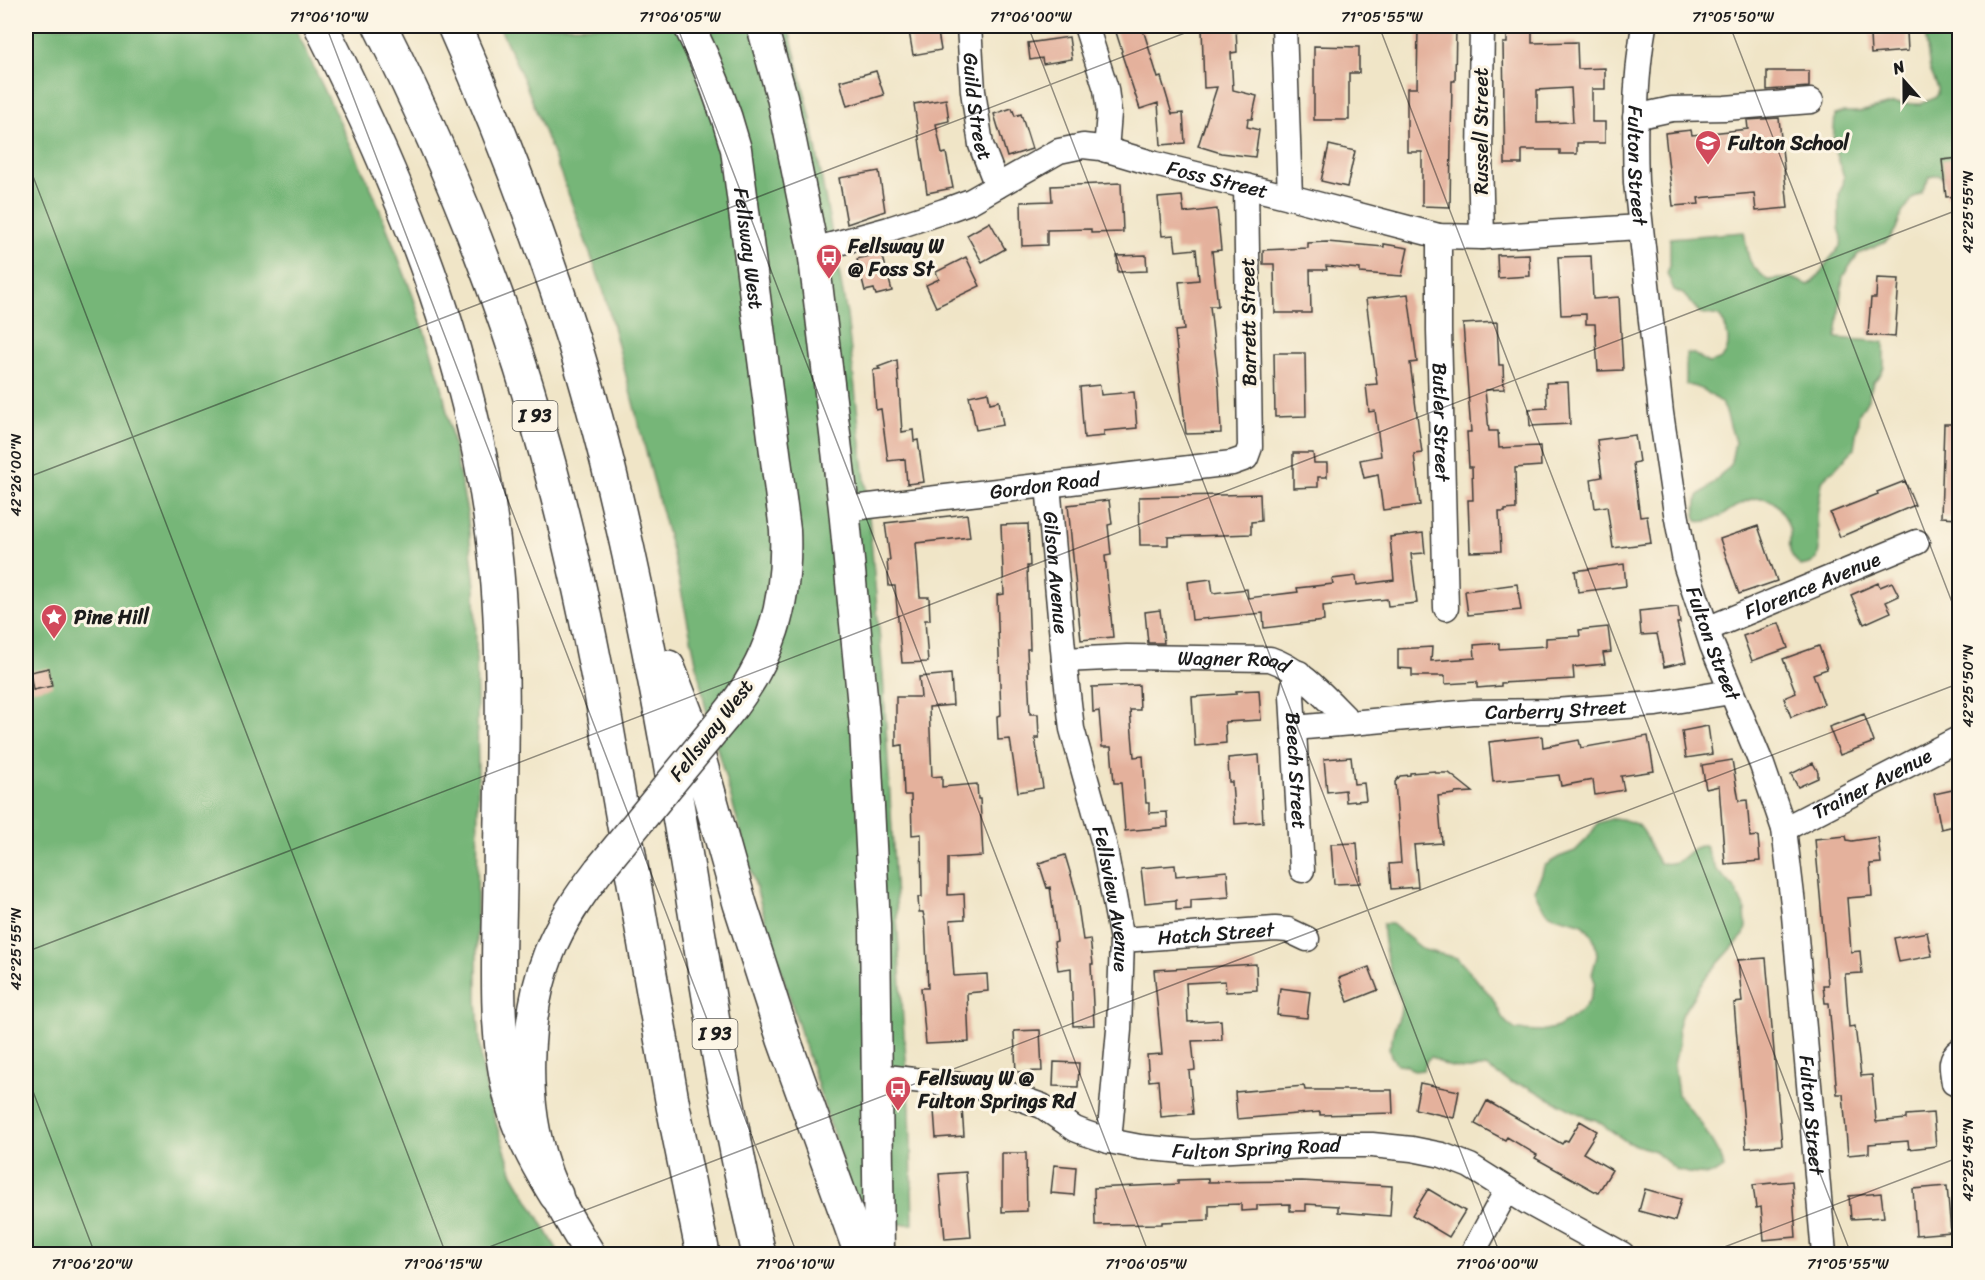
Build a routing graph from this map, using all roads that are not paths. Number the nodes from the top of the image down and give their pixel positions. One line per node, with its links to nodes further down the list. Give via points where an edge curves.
1 (321, 26): 43 (highway, via 366,118 421,247 462,374 478,439 499,606 503,1051 518,1119 538,1166)
2 (380, 26): 45 (highway, I 93, via 470,227 517,358 556,490 604,706 673,1107)
3 (453, 26): 25 (highway, I 93, via 502,138 558,293 592,403)
4 (689, 26): 43 (main road, Fellsway West, bridge, via 726,110 736,149 785,530 783,591 773,633 752,680 599,870 570,911 552,946 539,988 530,1060 532,1113 543,1164)
5 (762, 26): 20 (main road, via 782,97)
6 (969, 26): 14 (street, Guild Street, via 981,145)
7 (1086, 26): 13 (street, via 1106,89)
8 (1284, 26): 16 (street)
9 (1482, 26): 19 (street, Russell Street)
10 (1644, 26): 12 (street, Fulton Street)
11 (1811, 100): 12 (street, via 1672,109)
12 (1635, 117): 17 (street, Fulton Street)
13 (1106, 150): 14 (street, Foss Street, via 1089,146 1065,149); 15 (street, Foss Street)
14 (997, 186): 20 (street, Foss Street, via 944,211)
15 (1246, 186): 16 (street, Foss Street); 21 (street, Barrett Street, via 1250,447)
16 (1290, 197): 18 (street, Foss Street)
17 (1640, 227): 19 (street, Foss Street); 27 (street, Fulton Street, via 1679,531)
18 (1439, 236): 19 (street, Foss Street); 26 (street, Butler Street)
19 (1482, 237)
20 (813, 250): 23 (main road)
21 (1246, 458): 22 (street, Gordon Road, via 1232,463)
22 (1048, 485): 23 (street, Gordon Road); 28 (street, Gilson Avenue)
23 (844, 509): 39 (main road, via 865,727 875,926)
24 (1917, 542): 27 (street, Florence Avenue)
25 (635, 583): 46 (highway, I 93, via 669,754 727,1099); 47 (highway, via 688,719 784,1040)
26 (1446, 608)
27 (1707, 629): 30 (street, Fulton Street)
28 (1064, 660): 29 (street, Wagner Road, via 1269,659); 37 (street, Fellsview Avenue, via 1072,729 1104,844)
29 (1299, 673): 31 (street, Wagner Road); 32 (street, Beech Street, via 1292,696)
30 (1731, 692): 31 (street, Carberry Street, via 1656,704 1472,712); 34 (street, Fulton Street)
31 (1351, 723): 32 (street)
32 (1294, 728): 35 (street, Beech Street)
33 (1959, 738): 34 (street, Trainer Avenue)
34 (1784, 829): 51 (street, Fulton Street)
35 (1302, 870)
36 (1307, 939): 37 (street, Hatch Street, via 1275,928)
37 (1122, 940): 41 (street, Fellsview Avenue)
38 (1959, 1050): 40 (street, via 1951,1061)
39 (877, 1076): 41 (street, Fulton Spring Road, via 978,1087 1011,1095 1042,1106 1075,1129); 48 (main road)
40 (1954, 1083)
41 (1109, 1141): 42 (street, Fulton Spring Road, via 1194,1152 1371,1144 1412,1149 1470,1166)
42 (1507, 1190): 49 (street); 50 (street, Fulton Spring Road)
43 (556, 1195): 44 (main road, Fellsway West)
44 (590, 1254)
45 (703, 1254)
46 (759, 1254)
47 (861, 1254)
48 (879, 1254)
49 (1472, 1254)
50 (1622, 1254)
51 (1824, 1254)

